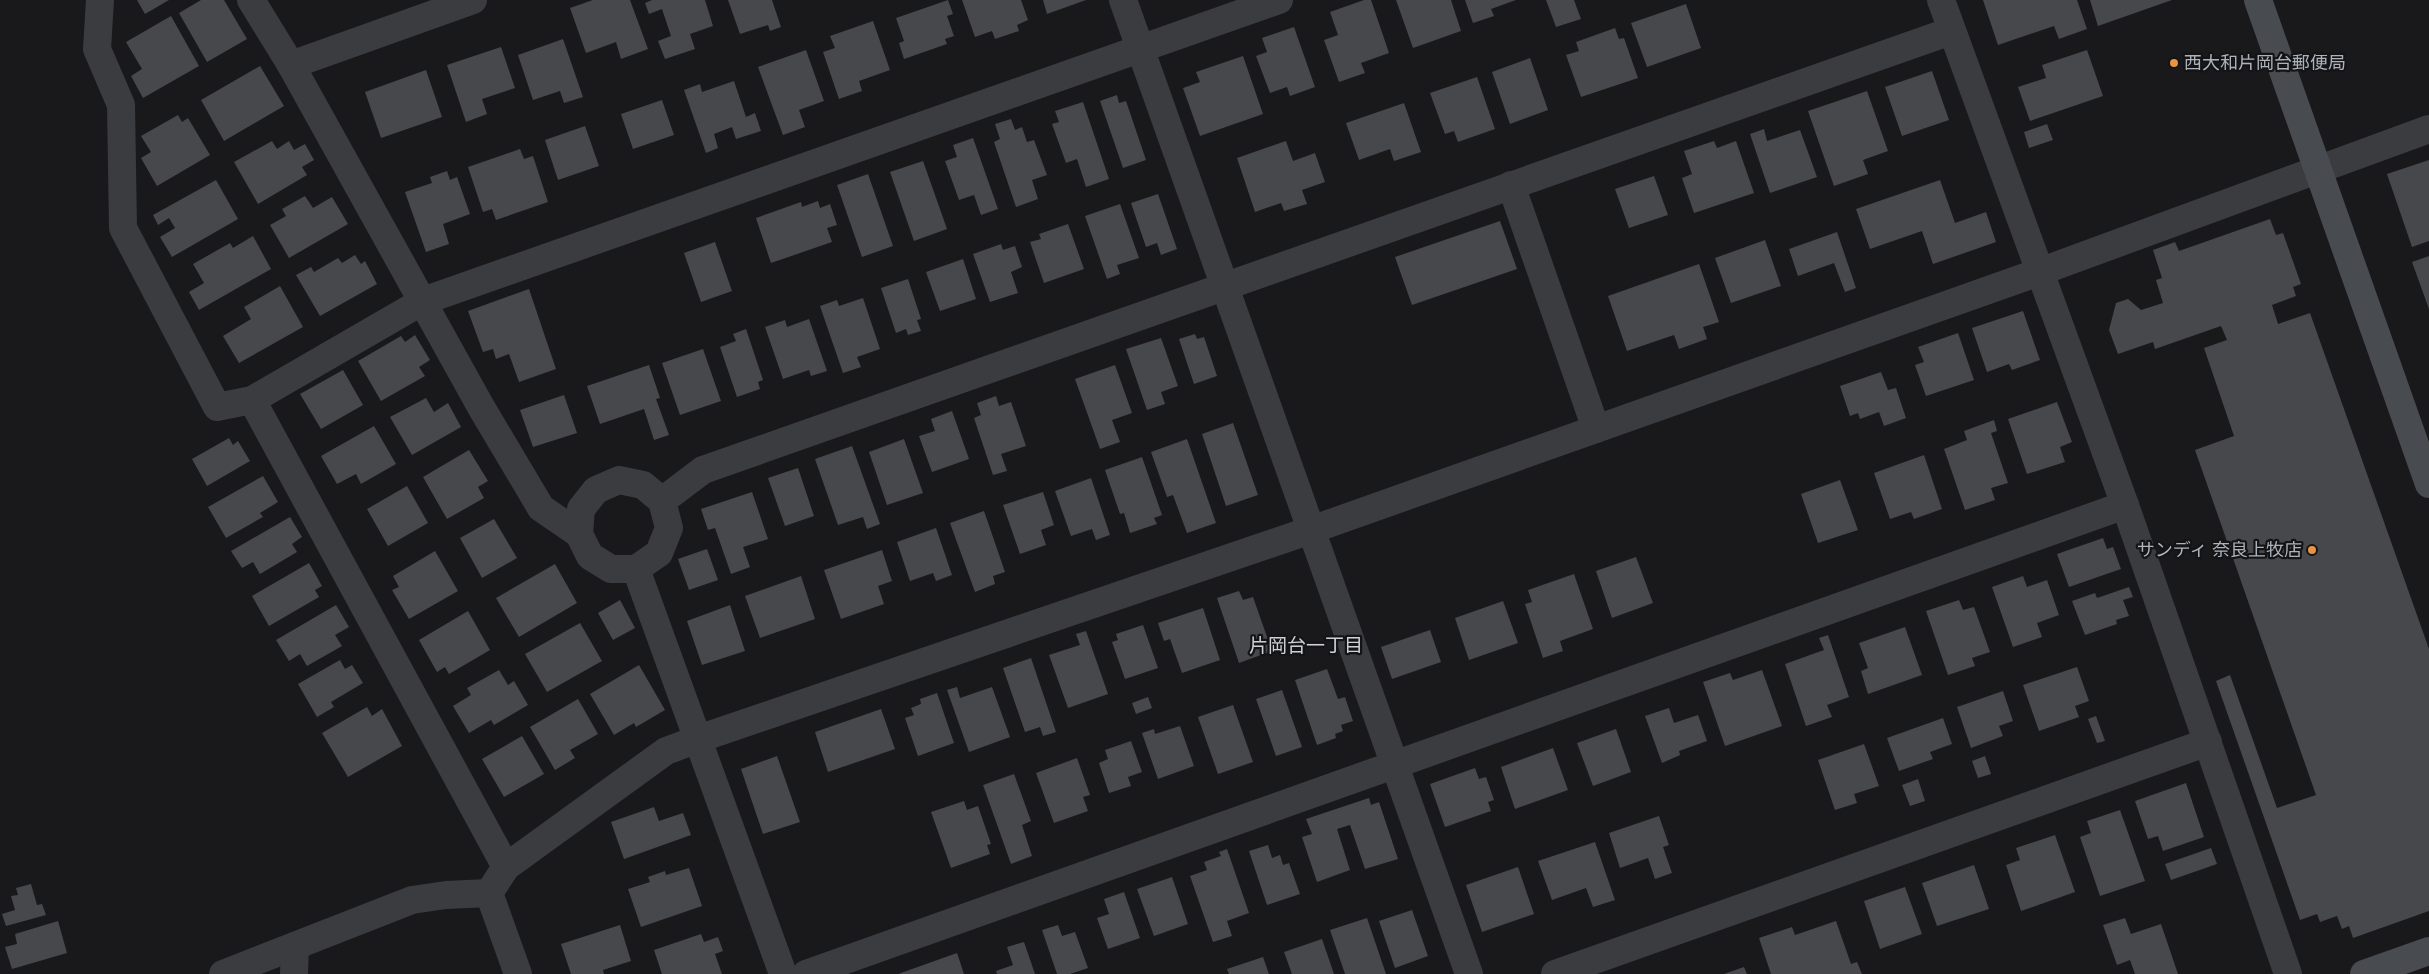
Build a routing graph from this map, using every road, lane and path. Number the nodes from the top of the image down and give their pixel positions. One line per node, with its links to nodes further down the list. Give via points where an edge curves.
1 (100, 0): 18 (street, via 97,49 121,104 122,228 218,407)
2 (251, 0): 11 (street)
3 (473, 0): 8 (street)
4 (1123, 0): 10 (street)
5 (1279, 0): 10 (street)
6 (1940, 0): 9 (street)
7 (2258, 0): 13 (street)
8 (443, 5): 11 (street)
9 (1951, 31): 14 (street); 15 (street)
10 (1141, 49): 16 (street); 17 (street)
11 (291, 65): 17 (street)
12 (2429, 129): 13 (street)
13 (2317, 170): 15 (street); 20 (street)
14 (1511, 185): 16 (street); 19 (street)
15 (2039, 272): 19 (street); 22 (street)
16 (1225, 287): 21 (street, via 703,470); 23 (street)
17 (423, 301): 18 (street); 24 (street, via 541,508)
18 (252, 400): 29 (street)
19 (1596, 428): 23 (street)
20 (2429, 484)
21 (662, 501): 24 (street, via 643,485 619,480 596,490 581,510); 25 (street, via 669,528 659,553)
22 (2125, 505): 27 (street); 28 (street)
23 (1311, 530): 26 (street); 28 (street)
24 (579, 534): 25 (street, via 590,556 611,569)
25 (636, 569): 26 (street)
26 (698, 739): 29 (street, via 666,751); 36 (street)
27 (2208, 742): 39 (street); 40 (street)
28 (1395, 764): 37 (street); 38 (street)
29 (506, 867): 30 (street)
30 (489, 894): 31 (street, via 412,900); 35 (street)
31 (295, 946): 33 (street); 34 (street)
32 (2429, 951): 41 (street)
33 (223, 974)
34 (294, 974)
35 (518, 974)
36 (783, 974)
37 (806, 974)
38 (1469, 974)
39 (1556, 974)
40 (2288, 974)
41 (2364, 974)

